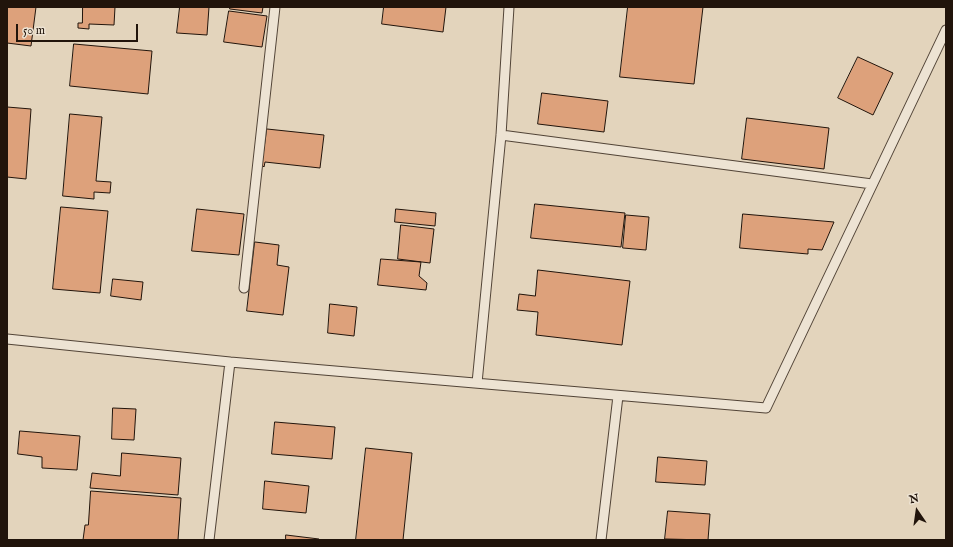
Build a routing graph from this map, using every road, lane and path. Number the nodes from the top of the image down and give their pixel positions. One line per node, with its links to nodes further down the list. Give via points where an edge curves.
1 (275, 7): 6 (lane)
2 (509, 7): 4 (lane)
3 (946, 30): 5 (lane)
4 (501, 135): 5 (lane); 9 (lane)
5 (872, 184): 10 (lane, via 766,408)
6 (244, 288)
7 (7, 339): 8 (lane)
8 (230, 362): 9 (lane); 11 (lane)
9 (477, 383): 10 (lane)
10 (618, 396): 12 (lane)
11 (209, 540)
12 (601, 540)

